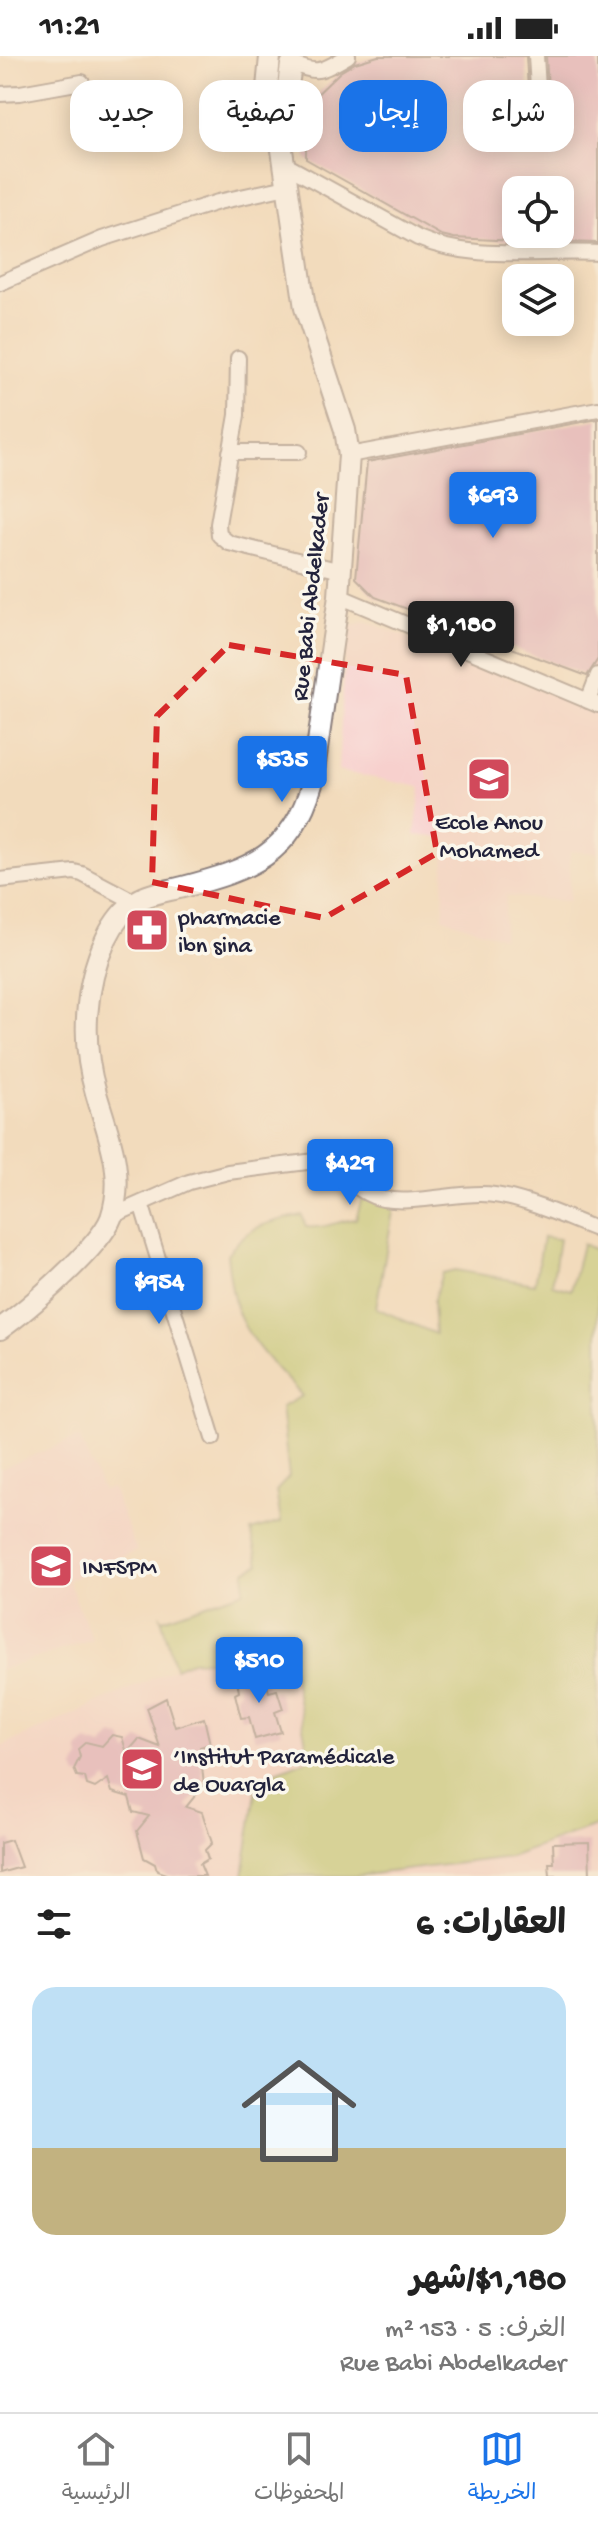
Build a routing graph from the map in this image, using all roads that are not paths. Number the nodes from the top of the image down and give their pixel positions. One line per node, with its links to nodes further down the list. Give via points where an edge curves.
1 (348, 56): 4 (street, via 318,71)
2 (536, 56): 6 (street)
3 (269, 57): 4 (main road, via 279,64); 5 (main road)
4 (296, 62)
5 (268, 80)
6 (537, 80)
7 (70, 84): 8 (street)
8 (0, 94)
9 (282, 152): 10 (main road, Rue Babi Abdelkader)
10 (284, 164): 11 (main road, Rue Babi Abdelkader); 12 (street, via 438,247)
11 (287, 187): 13 (street, via 218,202 102,239); 18 (main road, Rue Babi Abdelkader, via 305,308 339,407)
12 (598, 253)
13 (0, 283)
14 (238, 358): 16 (street)
15 (598, 409): 18 (street)
16 (230, 452): 17 (street); 19 (street, via 218,524 223,540)
17 (299, 452)
18 (349, 455): 19 (main road, Rue Babi Abdelkader)
19 (341, 571): 20 (main road, Rue Babi Abdelkader)
20 (339, 596): 22 (street); 24 (main road, Rue Babi Abdelkader, via 312,784 291,832 262,860)
21 (598, 675): 22 (street)
22 (593, 703)
23 (0, 880): 24 (street, via 74,872)
24 (135, 902): 26 (main road, via 105,943 86,1024 88,1056 116,1160)
25 (141, 1203): 26 (street); 27 (street, via 228,1172 315,1161 329,1164 360,1191 379,1198 496,1195); 29 (street)
26 (112, 1216): 28 (main road, via 91,1247)
27 (598, 1230)
28 (0, 1329)
29 (213, 1438)

